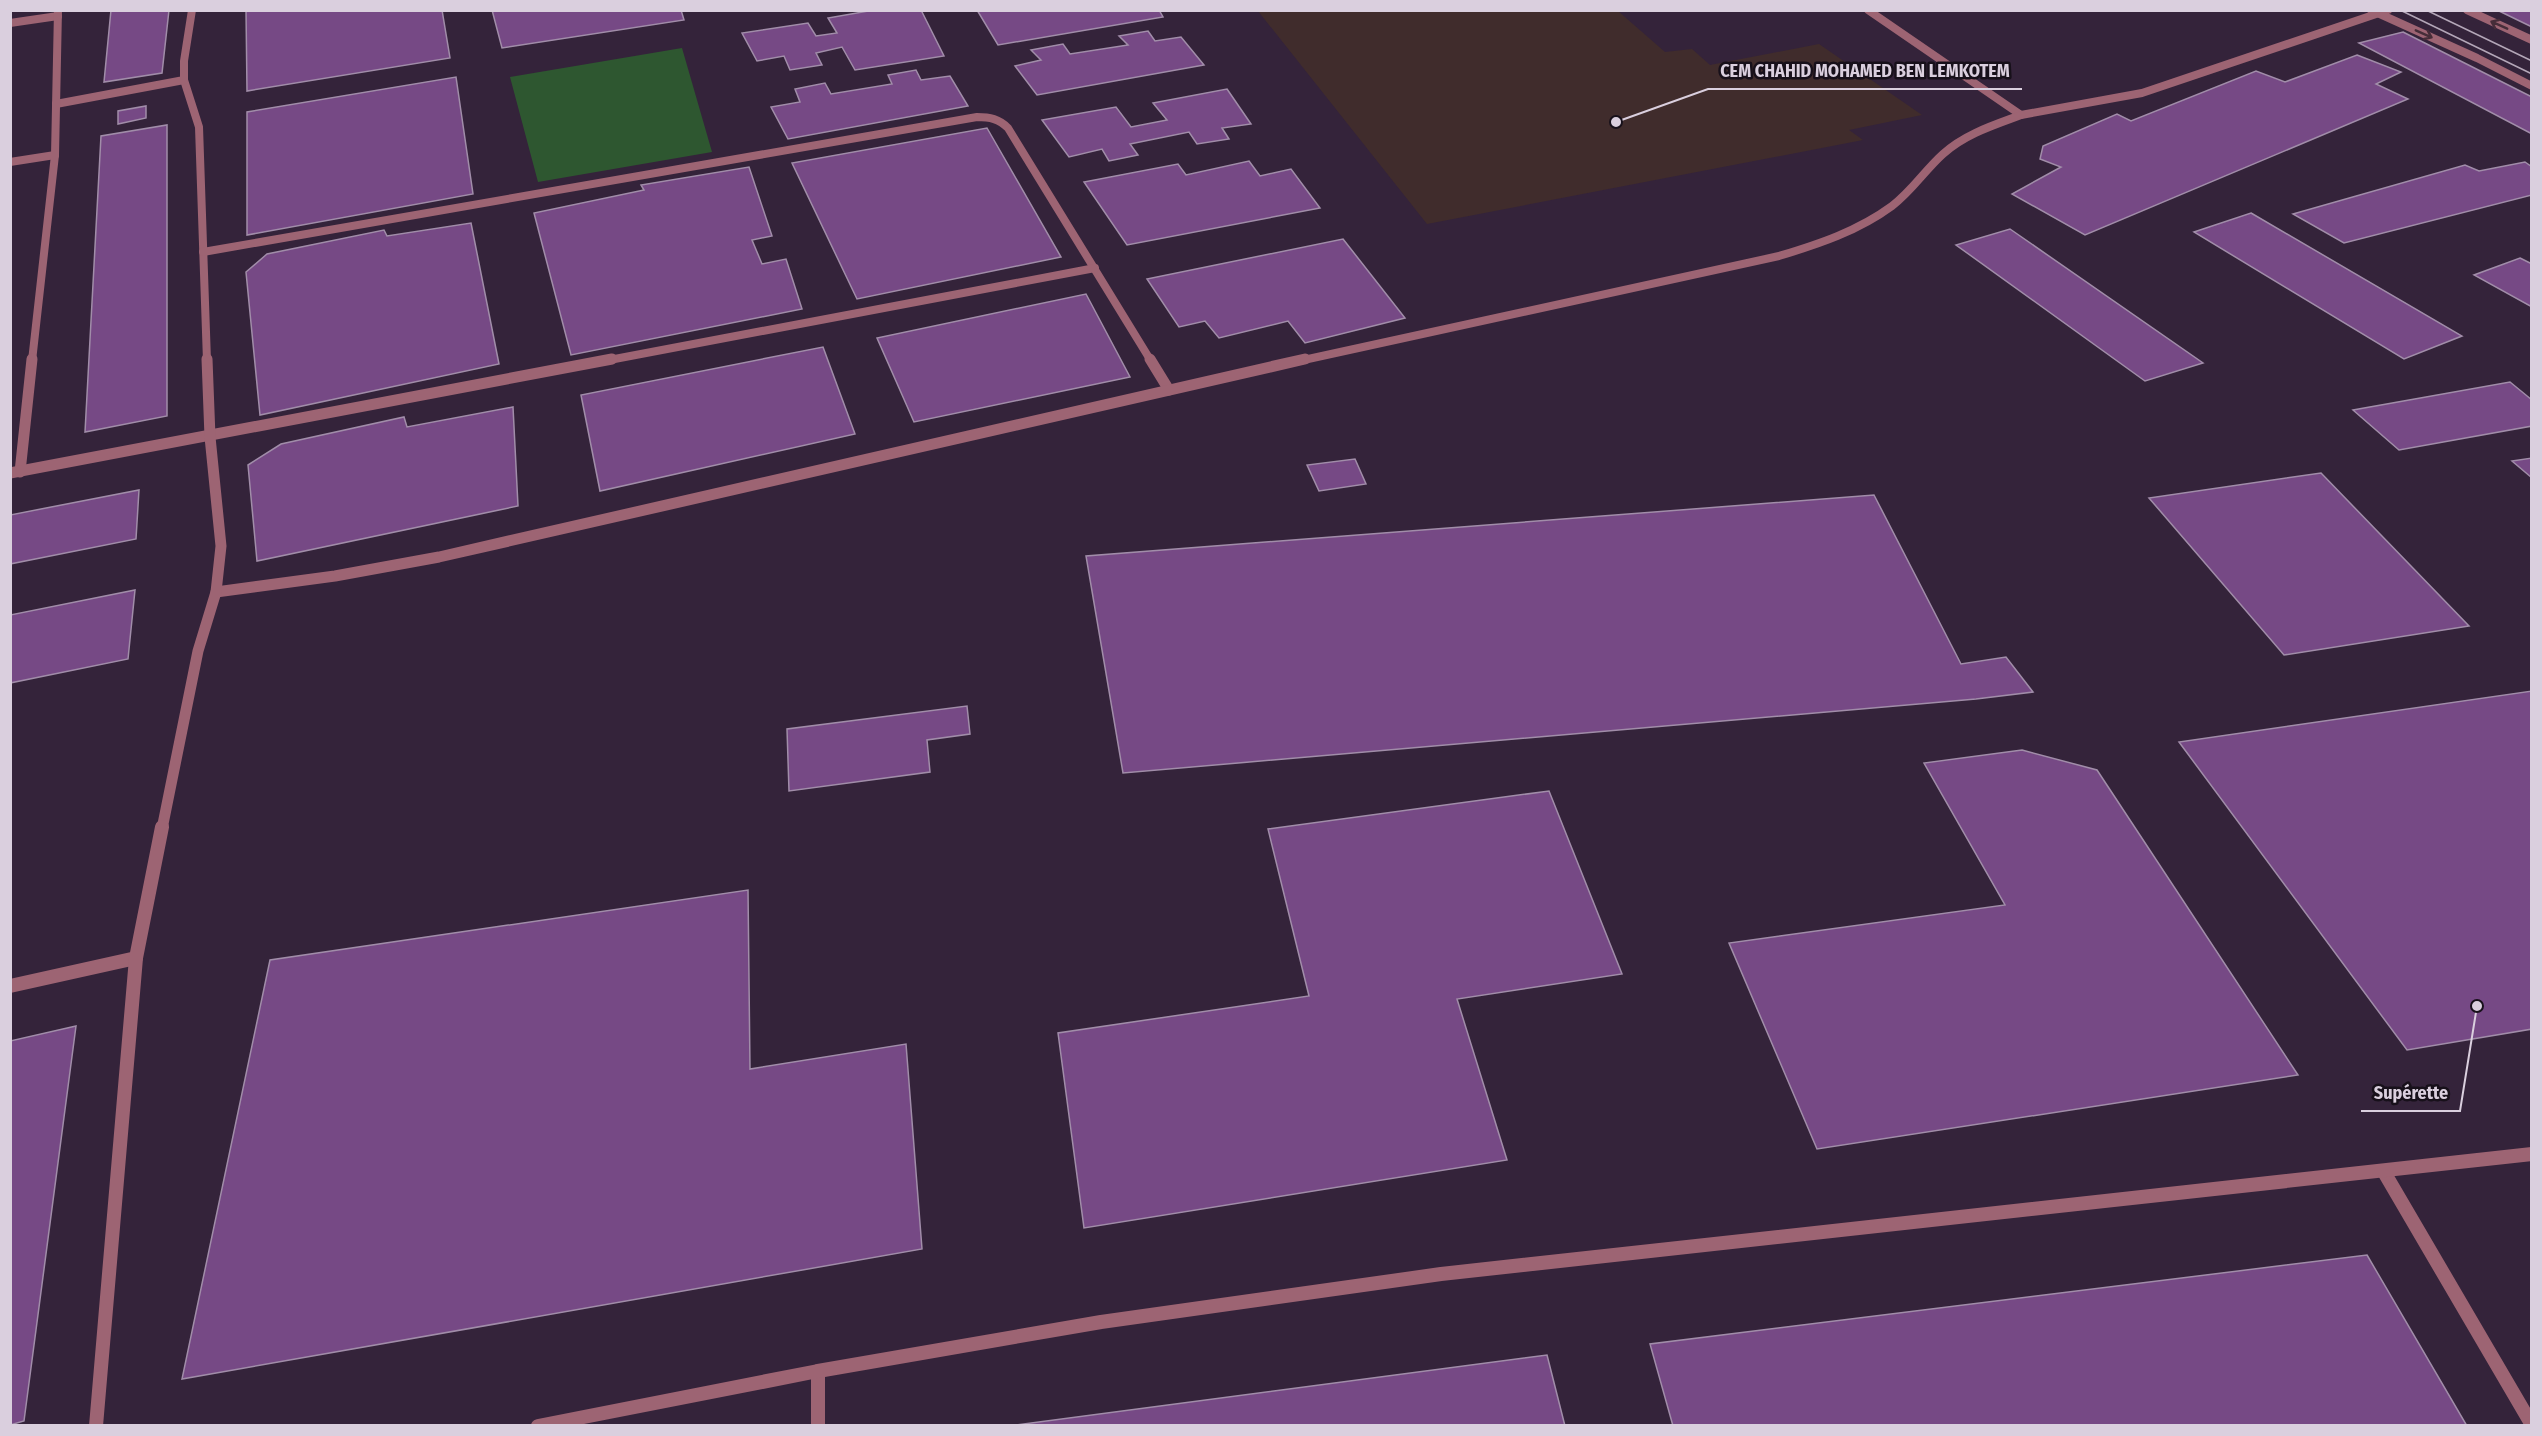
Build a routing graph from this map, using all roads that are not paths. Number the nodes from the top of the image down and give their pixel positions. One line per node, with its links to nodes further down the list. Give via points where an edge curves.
1 (192, 10): 9 (street)
2 (1868, 10): 12 (street)
3 (2388, 10): 5 (street)
4 (2467, 10): 8 (street, one-way to 4)
5 (2374, 12): 10 (street, one-way to 10); 12 (street, via 2142,93)
6 (58, 13): 7 (street); 11 (street)
7 (10, 23)
8 (2532, 40)
9 (184, 80): 11 (street); 15 (street, via 199,127)
10 (2532, 86)
11 (56, 104): 13 (street)
12 (2021, 115): 17 (street, via 1958,143 1892,206 1861,226 1821,243 1779,256)
13 (55, 155): 14 (street); 19 (street)
14 (10, 162)
15 (203, 252): 16 (street, via 992,117 1008,128); 18 (street)
16 (1095, 268): 17 (street); 18 (street)
17 (1169, 390): 20 (street, via 439,556 335,576)
18 (210, 437): 19 (street); 20 (street, via 221,546)
19 (15, 472)
20 (216, 592): 21 (street, via 198,651)
21 (136, 958): 22 (street); 26 (street)
22 (10, 986)
23 (2532, 1154): 24 (street)
24 (2384, 1172): 25 (street, via 1441,1274 1101,1322); 29 (street)
25 (818, 1371): 27 (street); 28 (street)
26 (96, 1425)
27 (538, 1425)
28 (818, 1425)
29 (2532, 1425)

